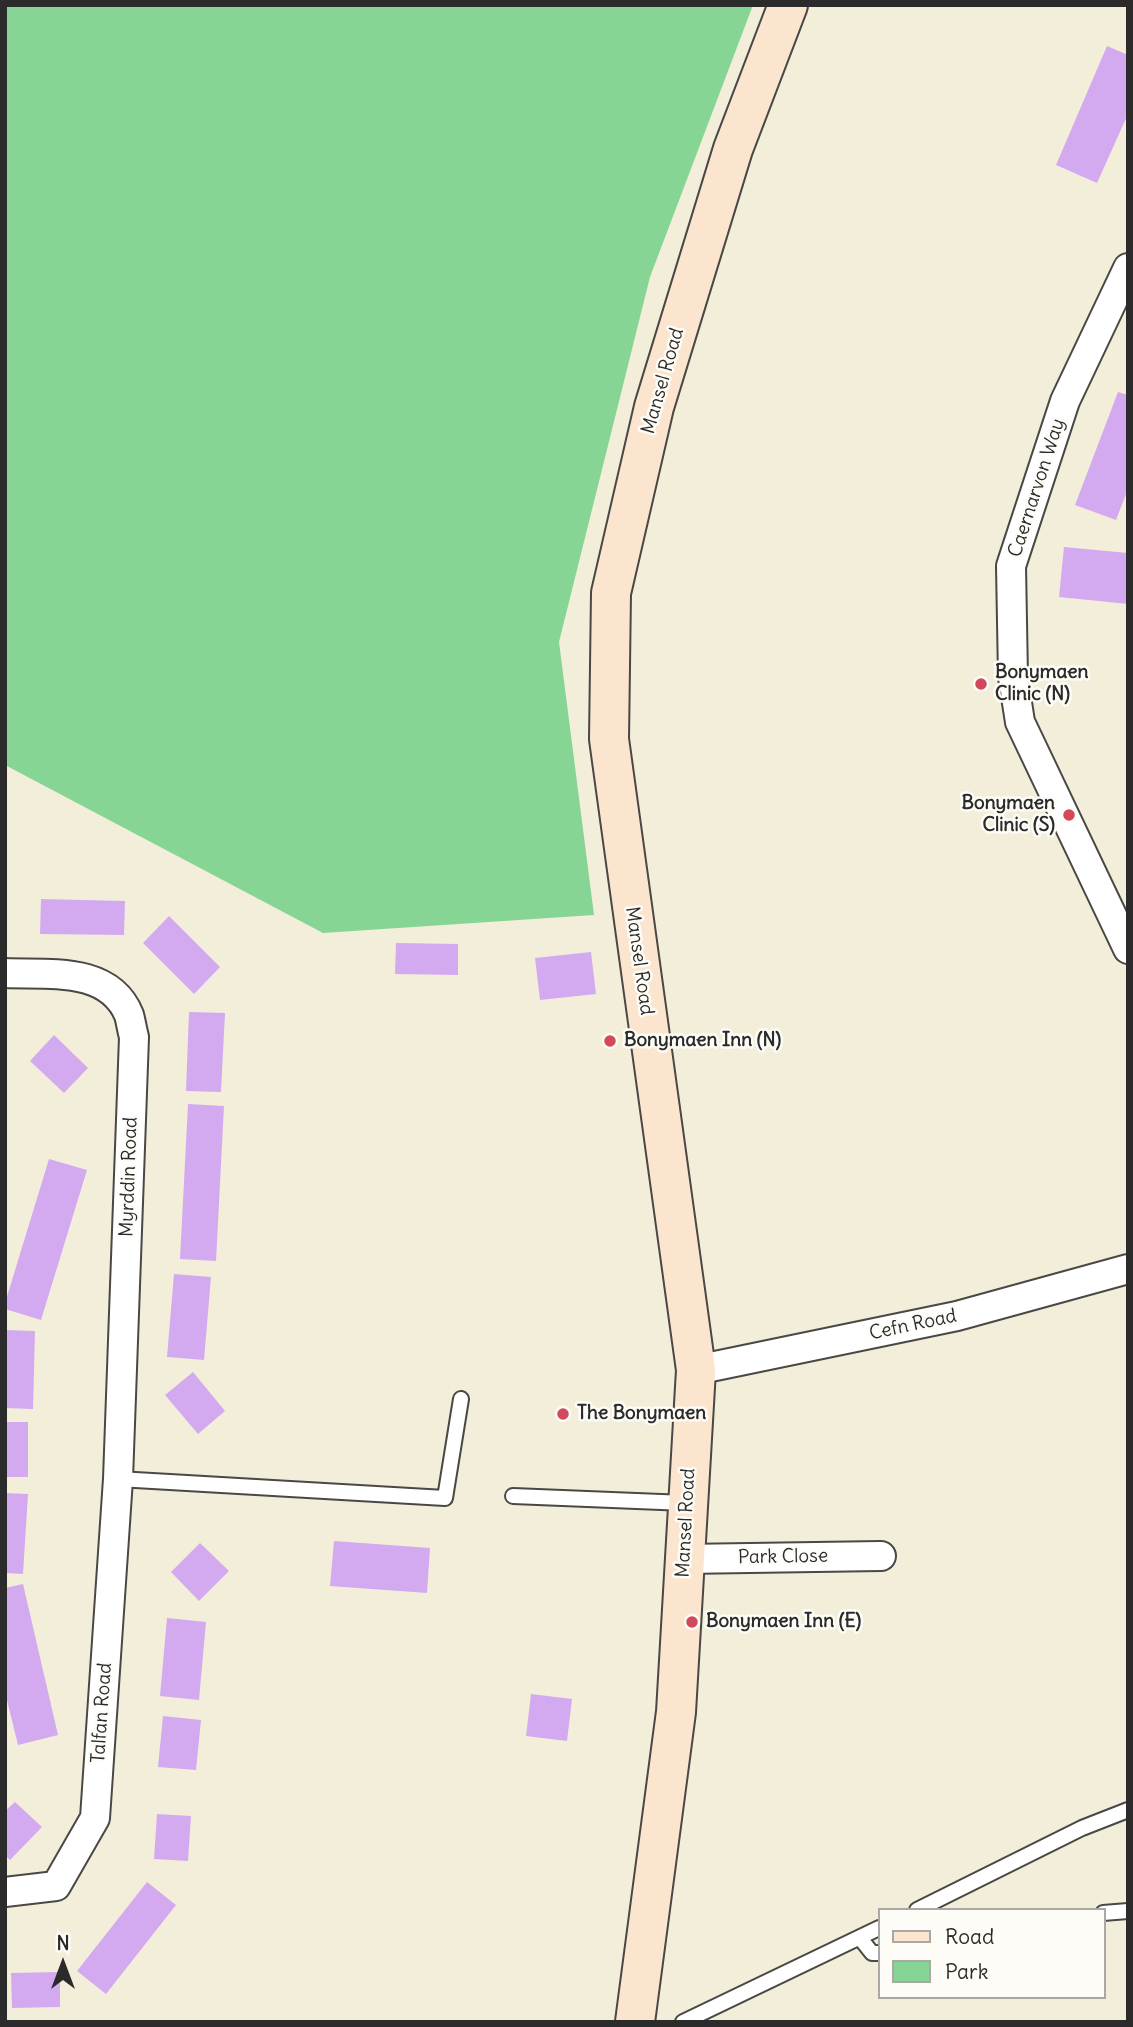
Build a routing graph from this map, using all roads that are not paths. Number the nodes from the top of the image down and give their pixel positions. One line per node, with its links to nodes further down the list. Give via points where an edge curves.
1 (788, 5): 6 (street, Mansel Road, via 733,149 658,395 611,593 609,739)
2 (1128, 268): 3 (street, Caernarvon Way, via 1065,401 1011,566 1013,677 1020,722)
3 (1123, 931)
4 (5, 973): 8 (street, Myrddin Road, via 82,976 102,984 129,1015 134,1037)
5 (1128, 1269): 6 (street, Cefn Road, via 957,1316)
6 (696, 1370): 10 (street, Mansel Road)
7 (461, 1399): 8 (lane, via 445,1498)
8 (118, 1479): 14 (street, Talfan Road, via 95,1818 56,1886)
9 (513, 1496): 10 (lane)
10 (687, 1503): 12 (street, Mansel Road)
11 (881, 1556): 12 (street, Park Close)
12 (684, 1559): 21 (street, Mansel Road, via 676,1712)
13 (1128, 1810): 15 (lane)
14 (5, 1892)
15 (921, 1908)
16 (1128, 1910): 17 (lane)
17 (1105, 1913)
18 (878, 1929): 19 (lane)
19 (860, 1938): 20 (lane, via 872,1954); 22 (lane)
20 (878, 1953)
21 (635, 2022)
22 (683, 2022)

